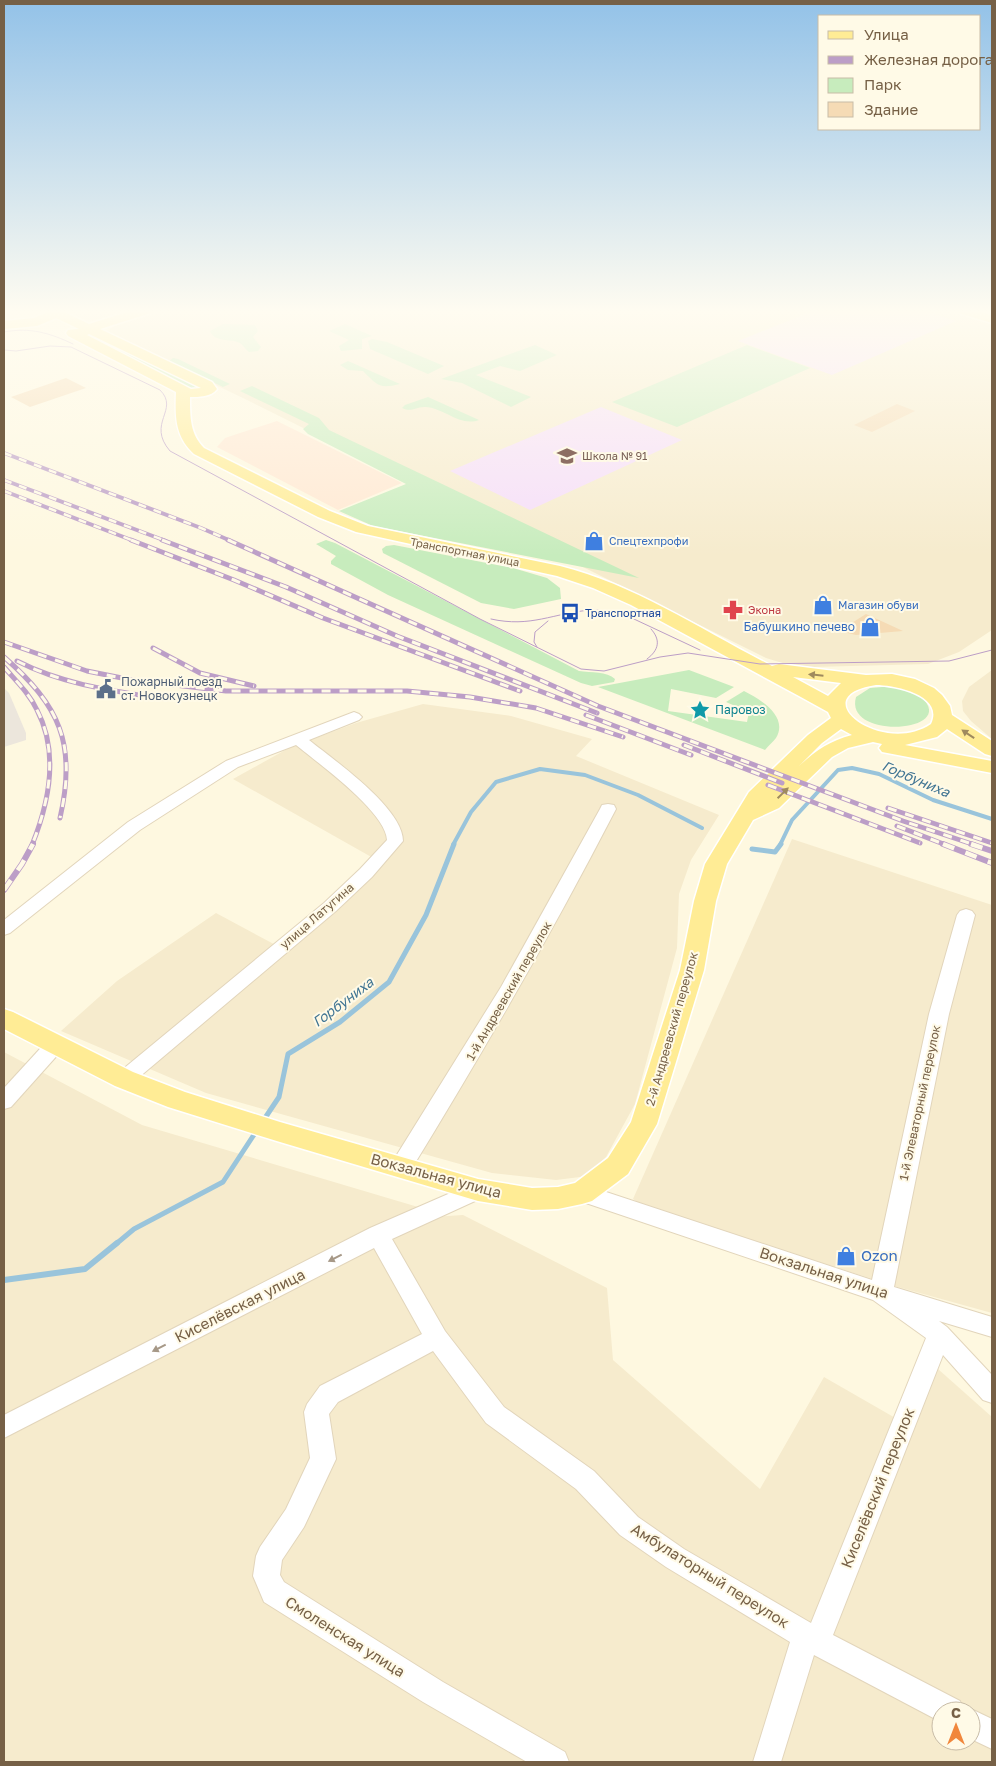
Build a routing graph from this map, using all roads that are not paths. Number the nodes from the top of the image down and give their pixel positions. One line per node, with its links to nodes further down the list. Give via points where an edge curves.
1 (183, 391): 3 (main road, Транспортная улица)
2 (205, 391): 3 (main road)
3 (184, 425): 4 (main road, Транспортная улица, via 188,440 199,450 324,514 380,534 582,577 625,596)
4 (759, 667): 5 (main road, one-way to 4); 6 (main road, Транспортная улица)
5 (865, 680): 7 (main road, via 841,691 836,700); 9 (main road, via 889,679 917,686 939,702)
6 (806, 691): 7 (main road, Транспортная улица); 12 (main road, via 814,706)
7 (839, 714): 10 (main road, Транспортная улица, via 850,725); 12 (main road, 2-й Андреевский переулок)
8 (354, 717): 11 (street)
9 (944, 718): 13 (main road, via 932,732); 15 (main road, one-way to 9)
10 (873, 736): 13 (main road); 14 (main road)
11 (298, 738): 20 (street, via 232,764 134,826); 23 (street, улица Латугина, via 359,790 389,821 395,832 395,841 330,907)
12 (815, 739): 18 (main road, 2-й Андреевский переулок, via 756,797)
13 (904, 739): 16 (main road)
14 (841, 744): 16 (main road, via 892,748); 18 (main road, one-way to 14, via 772,803 825,753)
15 (992, 750)
16 (992, 766)
17 (608, 810): 25 (street, 1-й Андреевский переулок, via 563,898)
18 (743, 820): 27 (main road, 2-й Андреевский переулок, via 716,864 705,901 692,970 644,1124 618,1166)
19 (966, 915): 29 (street, 1-й Элеваторный переулок, via 939,1014)
20 (4, 930)
21 (4, 1018): 22 (main road, Вокзальная улица)
22 (55, 1045): 23 (main road, Вокзальная улица); 24 (street)
23 (124, 1079): 25 (main road, Вокзальная улица, via 177,1100)
24 (4, 1101)
25 (402, 1167): 26 (main road, Вокзальная улица)
26 (478, 1190): 27 (main road, Вокзальная улица, via 532,1199); 28 (street, Киселёвская улица)
27 (582, 1193): 29 (street, Вокзальная улица)
28 (378, 1235): 32 (street, Амбулаторный переулок); 34 (street, Киселёвская улица, one-way to 34)
29 (881, 1293): 30 (street, Вокзальная улица); 31 (street)
30 (992, 1327)
31 (939, 1334): 33 (street); 35 (street, Киселёвский переулок)
32 (437, 1338): 35 (street, Амбулаторный переулок, via 495,1415 584,1480 629,1526 675,1558); 39 (street, Смоленская улица, via 329,1394 316,1412 323,1459 294,1518 269,1556 266,1576 274,1592 433,1692)
33 (992, 1392)
34 (4, 1427)
35 (811, 1639): 36 (street, Амбулаторный переулок); 40 (street, Киселёвский переулок)
36 (931, 1701)
37 (981, 1729): 38 (street)
38 (992, 1735)
39 (555, 1762)
40 (767, 1762)

